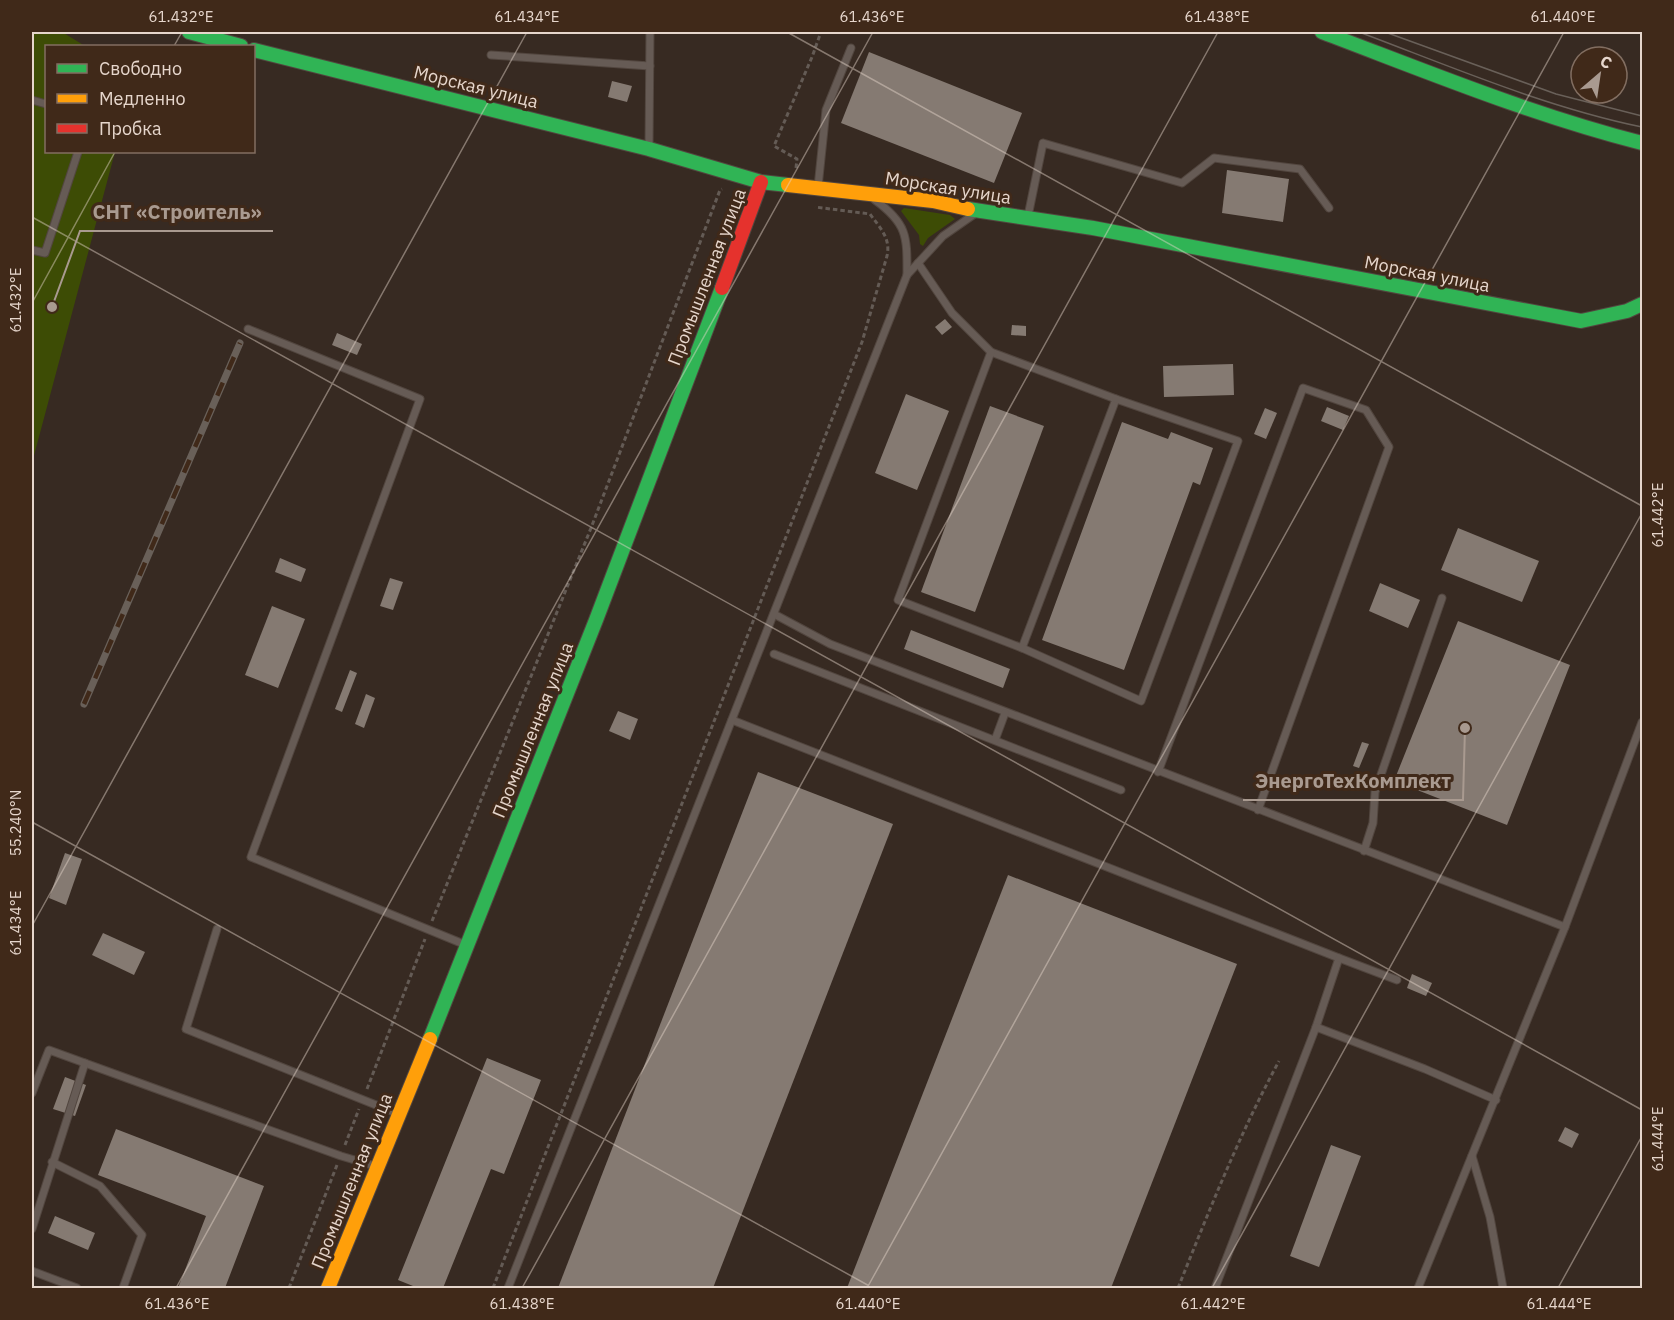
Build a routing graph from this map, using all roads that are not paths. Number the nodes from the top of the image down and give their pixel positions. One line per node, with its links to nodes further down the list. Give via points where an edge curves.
1 (189, 32): 4 (street)
2 (650, 32): 8 (lane)
3 (1322, 32): 9 (street, via 1549,117)
4 (237, 45)
5 (851, 48): 13 (lane, via 826,110)
6 (255, 50): 10 (street, Морская улица)
7 (491, 55): 8 (lane)
8 (650, 66): 10 (lane)
9 (1642, 143)
10 (649, 149): 12 (street, Морская улица)
11 (78, 153): 18 (lane, via 45,253)
12 (761, 182): 13 (street, Морская улица); 39 (street, Промышленная улица, via 626,542)
13 (818, 187): 14 (street, Морская улица)
14 (865, 193): 16 (street, Морская улица); 20 (lane, via 891,212 906,237)
15 (1329, 208): 17 (lane, via 1300,169 1214,158 1182,183 1043,143)
16 (979, 211): 17 (street, Морская улица); 19 (lane, via 943,236)
17 (1027, 219): 21 (street, Морская улица, via 1093,228 1581,321)
18 (32, 250)
19 (918, 263): 20 (lane); 23 (lane, via 952,313)
20 (907, 275): 26 (lane)
21 (1642, 304)
22 (248, 329): 39 (lane, via 420,399 251,857)
23 (991, 352): 24 (lane); 27 (lane, via 898,600)
24 (1116, 399): 27 (lane); 27 (lane, via 1238,441 1140,701)
25 (1442, 598): 36 (lane, via 1376,792 1374,823)
26 (774, 614): 29 (lane, via 830,644); 30 (lane)
27 (1022, 648)
28 (774, 654): 32 (lane)
29 (1005, 713): 32 (lane); 33 (lane)
30 (732, 720): 40 (lane); 55 (lane)
31 (1642, 722): 37 (lane)
32 (995, 740): 34 (lane)
33 (1158, 772): 35 (lane); 35 (lane, via 1304,388 1366,410 1389,447)
34 (1121, 790)
35 (1258, 810): 36 (lane)
36 (1364, 851): 37 (lane)
37 (1565, 927): 45 (lane)
38 (217, 929): 46 (lane, via 186,1029)
39 (467, 946): 46 (street, Промышленная улица)
40 (1338, 958): 41 (lane); 42 (lane)
41 (1397, 980)
42 (1316, 1027): 45 (lane); 56 (lane)
43 (84, 1063): 44 (lane, via 48,1050); 48 (lane); 49 (lane)
44 (32, 1093)
45 (1496, 1100): 47 (lane)
46 (399, 1114): 49 (street, Промышленная улица)
47 (1472, 1156): 57 (lane); 58 (lane, via 1490,1217)
48 (52, 1162): 50 (lane); 53 (lane, via 100,1186 142,1235)
49 (376, 1166): 54 (street, Промышленная улица)
50 (32, 1229)
51 (32, 1271): 52 (lane)
52 (77, 1288)
53 (123, 1288)
54 (328, 1288)
55 (508, 1288)
56 (1215, 1288)
57 (1418, 1288)
58 (1503, 1288)

